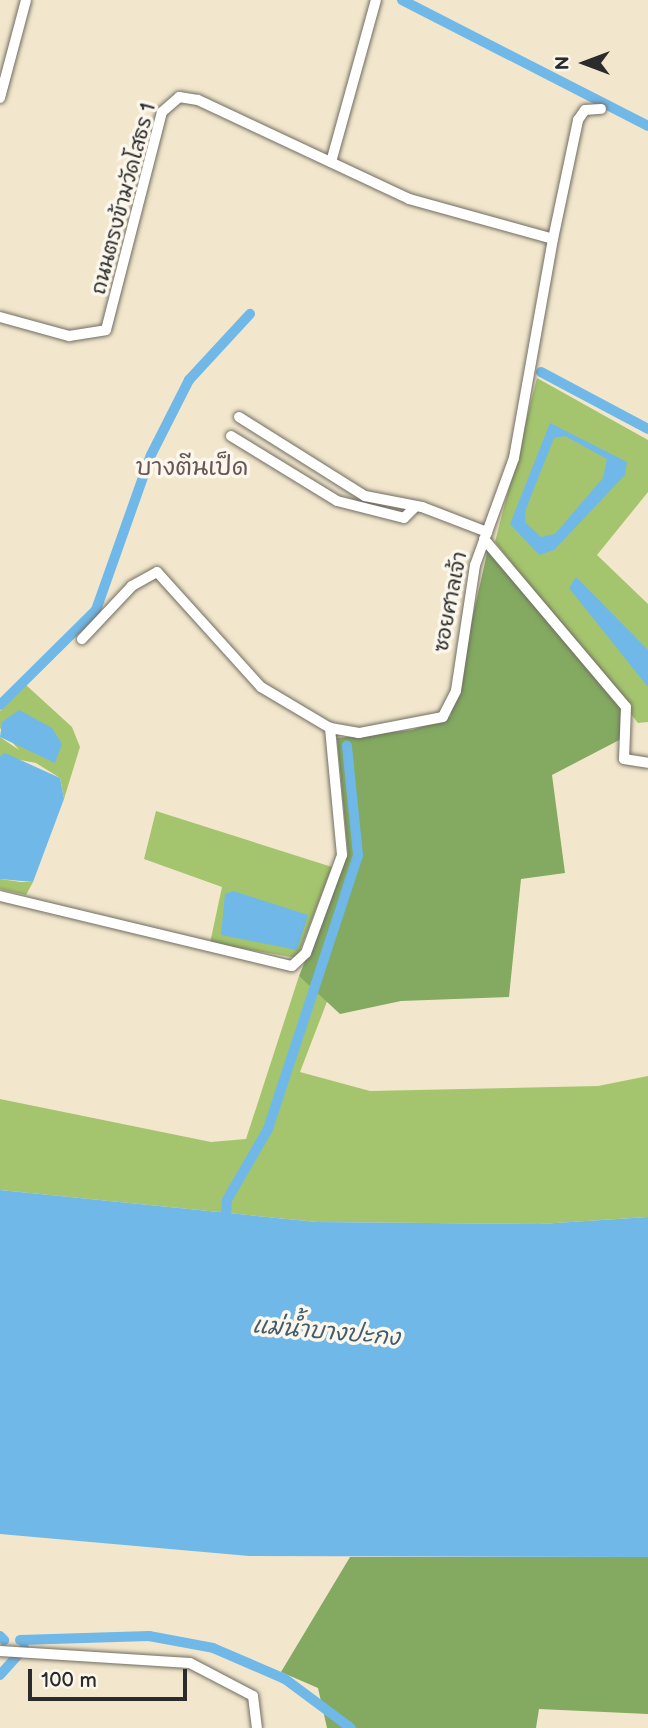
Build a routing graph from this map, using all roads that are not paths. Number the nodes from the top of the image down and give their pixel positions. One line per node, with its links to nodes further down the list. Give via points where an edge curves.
1 (26, 0): 3 (street)
2 (376, 0): 5 (street)
3 (0, 98)
4 (600, 109): 6 (street, ซอยศาลเจ้า, via 585,110 578,120)
5 (331, 162): 6 (street, via 409,199); 7 (street, ถนนตรงข้ามวัดโสธร 1, via 198,100 171,98 162,111 110,326 98,336 78,337)
6 (553, 239): 11 (street, ซอยศาลเจ้า, via 514,458)
7 (0, 317)
8 (239, 417): 10 (street, via 341,485)
9 (231, 436): 10 (street, via 337,501 404,518)
10 (416, 506): 11 (street)
11 (486, 535): 13 (street, ซอยศาลเจ้า, via 448,712 429,723 369,732); 14 (street, via 626,707 624,759)
12 (82, 639): 13 (street, ซอยศาลเจ้า, via 132,586 158,572 261,687)
13 (330, 728): 15 (street, via 342,855 306,953 292,966)
14 (648, 763)
15 (0, 896)
16 (0, 1651): 17 (street, via 190,1663 253,1696)
17 (257, 1728)

